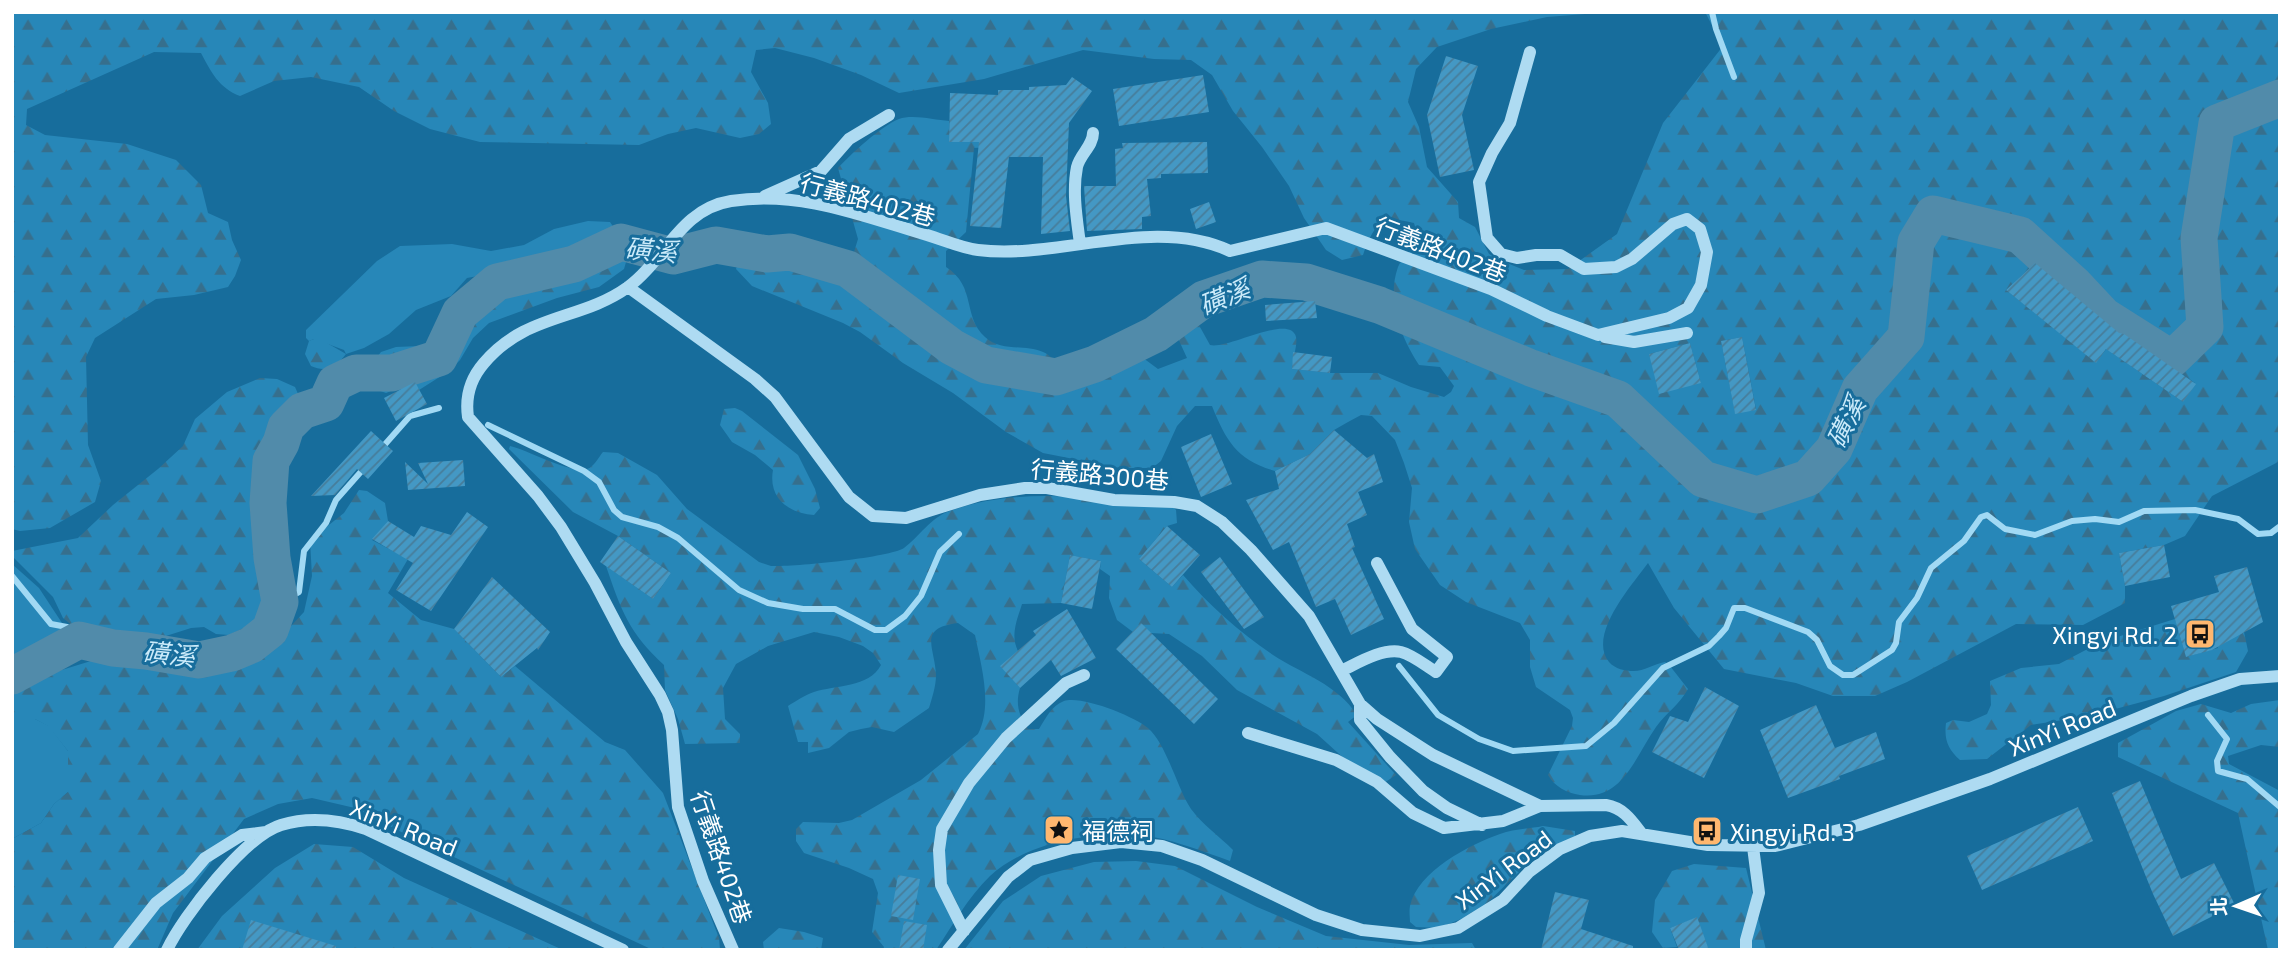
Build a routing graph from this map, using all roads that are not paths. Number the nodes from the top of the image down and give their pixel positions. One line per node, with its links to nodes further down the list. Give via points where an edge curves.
1 (1530, 52): 8 (street, 行義路402巷, via 1510,122 1479,182 1486,238 1501,254 1517,258 1560,256 1584,269 1616,267 1673,224 1687,219 1700,229 1707,252 1701,285 1688,308 1669,318)
2 (889, 115): 4 (street, via 849,139 821,171)
3 (1093, 133): 5 (street, via 1077,164)
4 (762, 198): 5 (street, 行義路402巷, via 820,204 979,250); 6 (street, 行義路402巷, via 715,204 694,216)
5 (1080, 244): 8 (street, 行義路402巷, via 1176,238 1230,251 1325,228 1491,289)
6 (628, 287): 10 (street, 行義路300巷, via 775,397 849,497 873,516 906,518 980,495 1025,488 1197,506 1222,522 1293,598); 24 (street, 行義路402巷, via 531,328 497,348 471,383 468,417 561,527 660,695 672,730 678,807)
7 (1686, 333): 8 (street, via 1634,342)
8 (1598, 335)
9 (1377, 563): 10 (street, via 1412,629 1447,657 1436,672 1406,654 1391,652)
10 (1341, 671): 13 (street, 行義路300巷)
11 (1084, 675): 20 (street, via 1066,683 1006,738 969,783 942,828 941,885)
12 (2280, 676): 19 (street, XinYi Road, via 2240,679 2191,696 1990,779 1859,825 1776,846)
13 (1360, 704): 15 (street, 行義路300巷, via 1433,755); 16 (street, 行義路300巷, via 1360,720 1423,791)
14 (1248, 733): 16 (street, via 1336,760 1377,782 1413,813 1444,828)
15 (1540, 806): 16 (street, 行義路300巷); 18 (street, 行義路300巷, via 1616,807)
16 (1483, 825)
17 (266, 832): 21 (street, via 242,835 205,858 156,904); 22 (street, XinYi Road, via 215,879); 23 (street, XinYi Road, via 312,820 341,821 366,829)
18 (1642, 834): 19 (street, XinYi Road); 20 (street, XinYi Road, via 1622,831 1590,836 1560,849 1529,872 1503,900 1458,928 1420,936 1362,930 1316,915 1202,860 1162,846 1121,842 1072,848 1030,860 1008,877)
19 (1753, 847): 26 (street, via 1759,893)
20 (964, 931): 25 (street, XinYi Road)
21 (119, 950)
22 (167, 950)
23 (623, 950)
24 (733, 950)
25 (948, 950)
26 (1746, 950)

